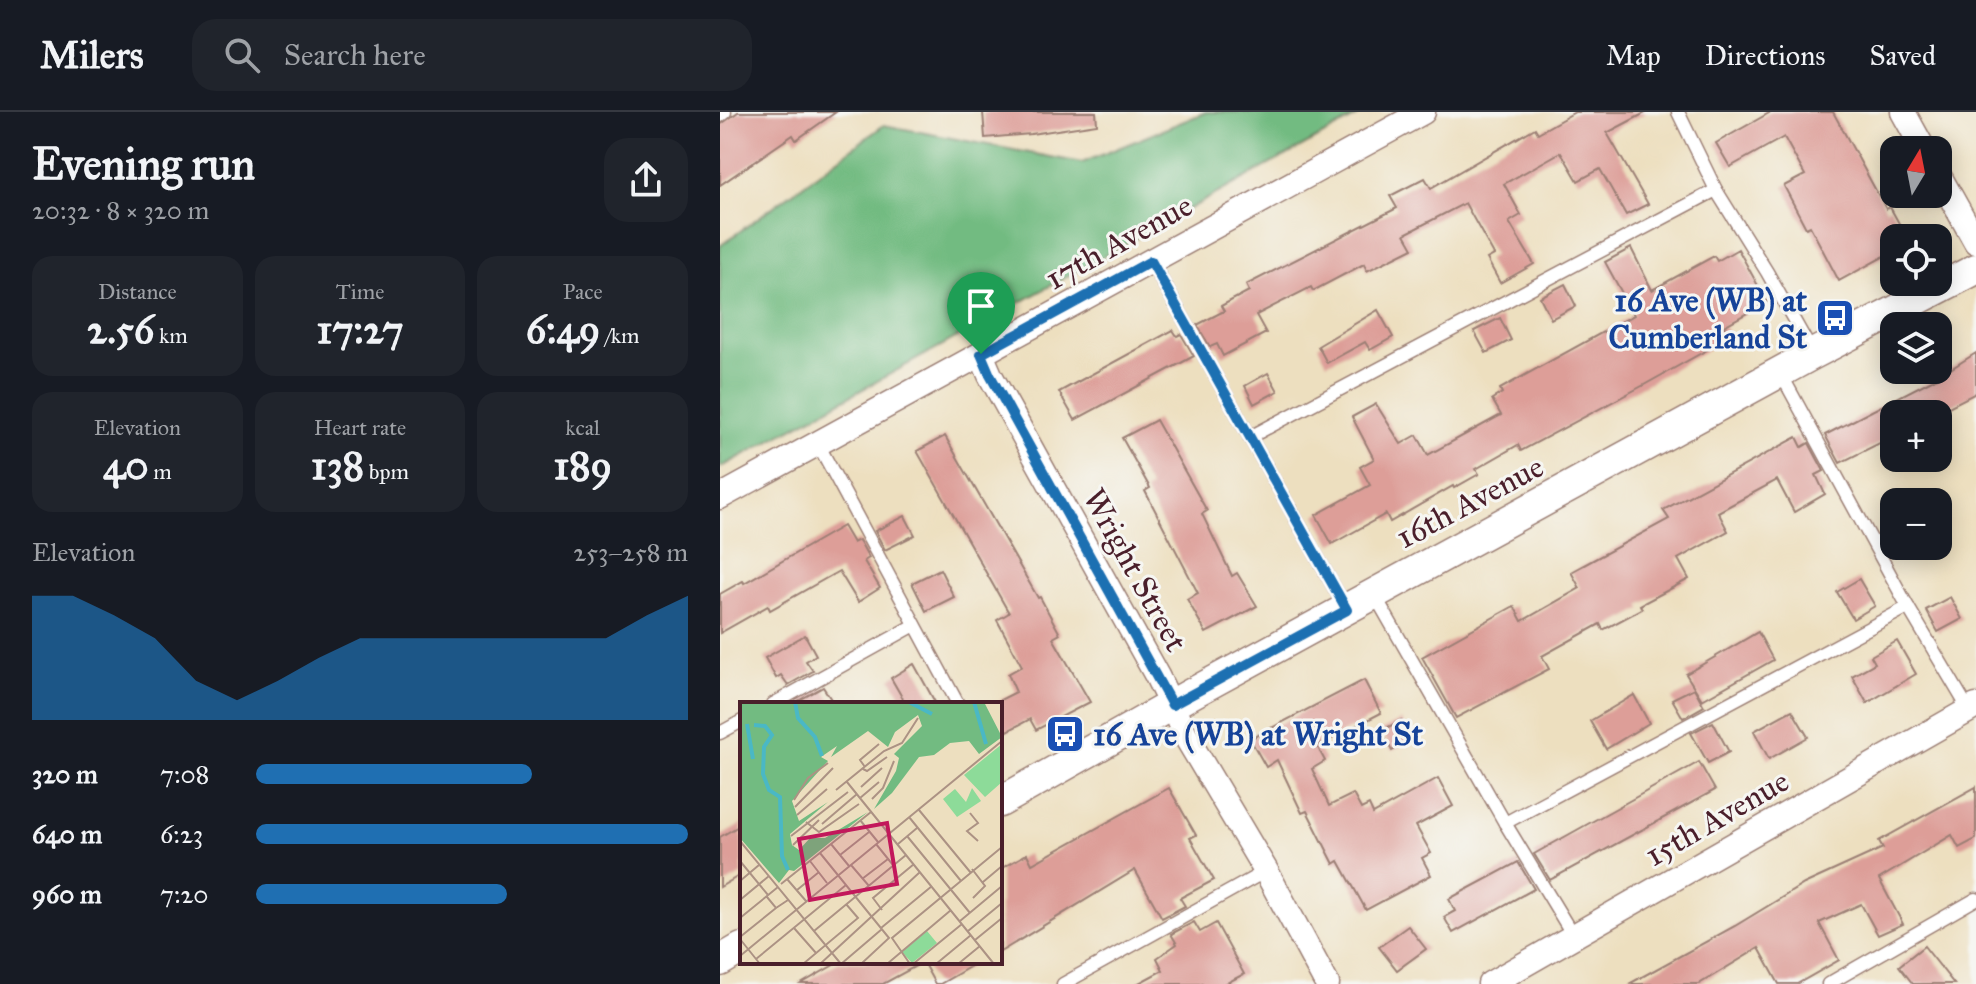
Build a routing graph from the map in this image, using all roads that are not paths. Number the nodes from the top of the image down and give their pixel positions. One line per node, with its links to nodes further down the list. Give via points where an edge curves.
1 (725, 112): 5 (lane)
2 (1423, 112): 10 (street, 17th Avenue)
3 (1678, 112): 7 (lane)
4 (1903, 112): 6 (street)
5 (720, 116)
6 (1916, 136)
7 (1716, 190): 13 (lane); 15 (lane)
8 (1952, 199): 9 (street)
9 (1976, 242)
10 (1151, 261): 12 (street, 17th Avenue); 15 (lane)
11 (1976, 269): 13 (street, 16th Avenue)
12 (981, 354): 16 (street, 17th Avenue); 24 (street, Wright Street)
13 (1813, 354): 14 (street, 16th Avenue)
14 (1781, 374): 18 (street, 16th Avenue); 19 (lane)
15 (1250, 437): 20 (lane)
16 (818, 444): 17 (street, 17th Avenue); 21 (lane)
17 (720, 497)
18 (1374, 594): 20 (street, 16th Avenue); 29 (lane)
19 (1908, 607): 25 (lane); 29 (lane)
20 (1347, 610): 24 (street, 16th Avenue)
21 (915, 625): 22 (lane); 23 (lane)
22 (777, 702)
23 (957, 702)
24 (1172, 705): 28 (street, 16th Avenue); 30 (street, Wright Street)
25 (1972, 708): 32 (street, 15th Avenue)
26 (740, 722): 27 (lane)
27 (720, 733)
28 (1002, 794)
29 (1505, 823): 32 (lane)
30 (1266, 871): 35 (lane); 36 (street, Wright Street)
31 (1976, 899): 38 (lane)
32 (1574, 937): 37 (street, 15th Avenue)
33 (740, 949): 34 (street)
34 (720, 961)
35 (1063, 984)
36 (1327, 984)
37 (1490, 984)
38 (1828, 984)

